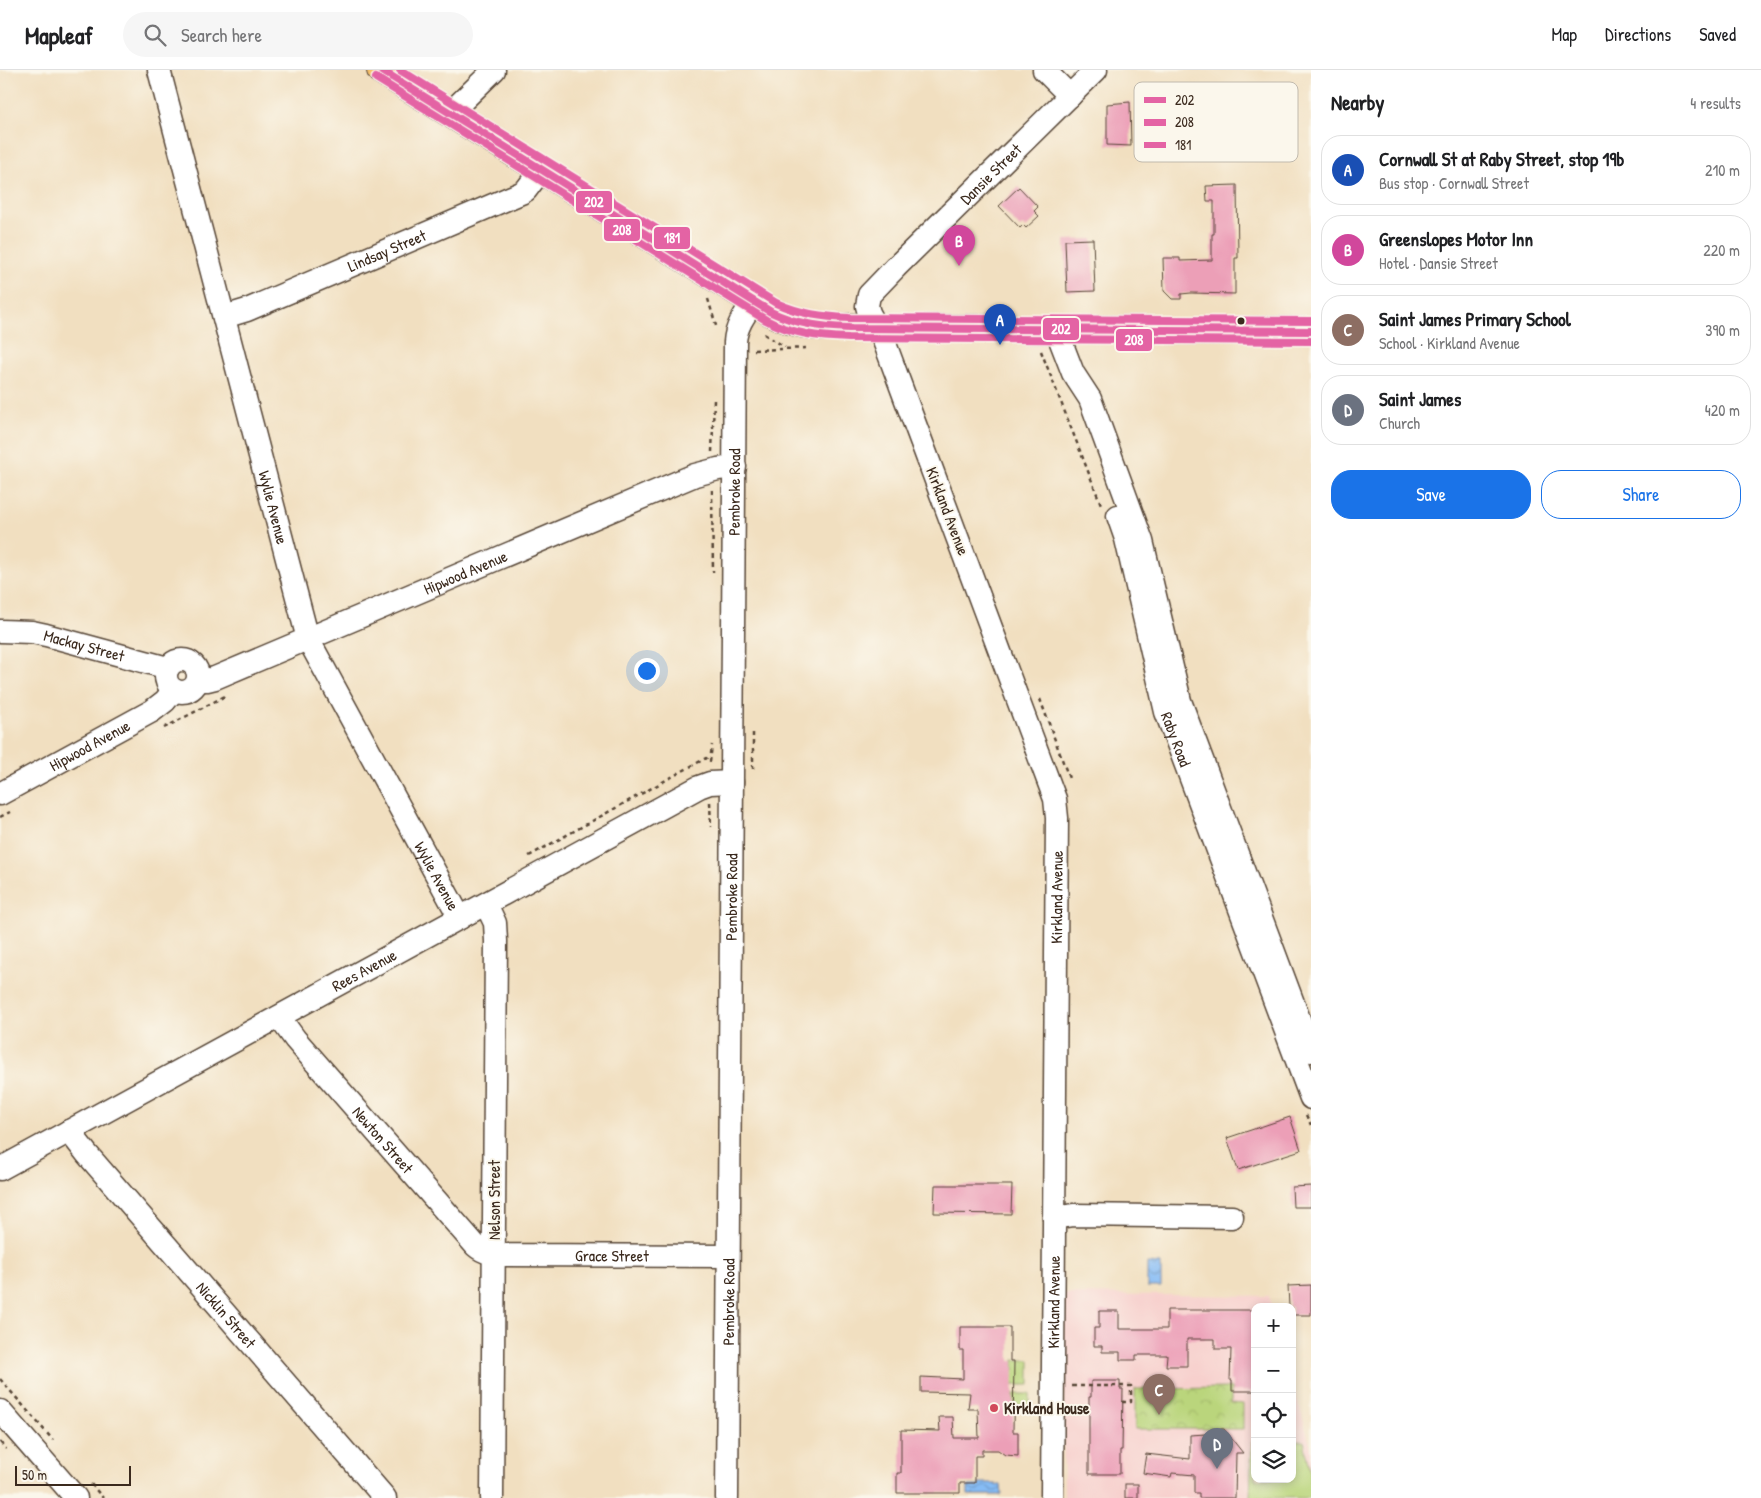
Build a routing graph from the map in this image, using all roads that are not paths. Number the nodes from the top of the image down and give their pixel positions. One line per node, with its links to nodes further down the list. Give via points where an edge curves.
1 (159, 70): 10 (street, Wylie Avenue)
2 (381, 70): 7 (main road)
3 (494, 70): 7 (street)
4 (1044, 70): 6 (street)
5 (1096, 70): 6 (street, Dansie Street)
6 (1070, 96): 11 (street, Dansie Street, via 869,295 869,313)
7 (451, 112): 8 (main road)
8 (541, 170): 9 (main road); 10 (street, Lindsay Street, via 522,193)
9 (754, 301): 11 (main road, via 782,318 802,325); 15 (street, Pembroke Road, via 736,334)
10 (224, 317): 17 (street, Wylie Avenue)
11 (876, 328): 12 (main road); 31 (street, Kirkland Avenue, via 884,341 1055,799)
12 (1056, 329): 13 (main road); 14 (street, Raby Road)
13 (1311, 331)
14 (1073, 373): 26 (street, Raby Road, via 1090,399 1135,518 1180,701); 27 (street, Raby Road, via 1076,404 1126,540 1166,712)
15 (735, 467): 17 (street, Hipwood Avenue, via 695,475); 21 (street, Pembroke Road)
16 (0, 631): 18 (street, Mackay Street, via 39,633)
17 (308, 639): 19 (street, Hipwood Avenue, via 215,678); 24 (street, Wylie Avenue)
18 (168, 668): 19 (street, via 176,662 186,661 195,666); 20 (street, via 166,678)
19 (198, 680): 20 (street, via 188,691)
20 (174, 690): 22 (street, Hipwood Avenue, via 152,711)
21 (732, 782): 23 (street, Rees Avenue, via 699,787); 33 (street, Pembroke Road)
22 (0, 794)
23 (486, 904): 24 (street, Rees Avenue); 32 (street, Nelson Street, via 494,919 496,934)
24 (460, 918): 25 (street, Rees Avenue)
25 (279, 1017): 28 (street, Rees Avenue); 32 (street, Newton Street, via 476,1246)
26 (1311, 1051)
27 (1307, 1104)
28 (70, 1131): 29 (street, Rees Avenue); 36 (street, Nicklin Street)
29 (0, 1169)
30 (1232, 1217): 31 (street, via 1073,1215)
31 (1054, 1218): 39 (street, Kirkland Avenue)
32 (494, 1254): 33 (street, Grace Street); 37 (street, Nelson Street)
33 (728, 1256): 38 (street, Pembroke Road)
34 (0, 1410): 35 (street)
35 (83, 1490)
36 (385, 1498)
37 (492, 1498)
38 (727, 1498)
39 (1052, 1498)

